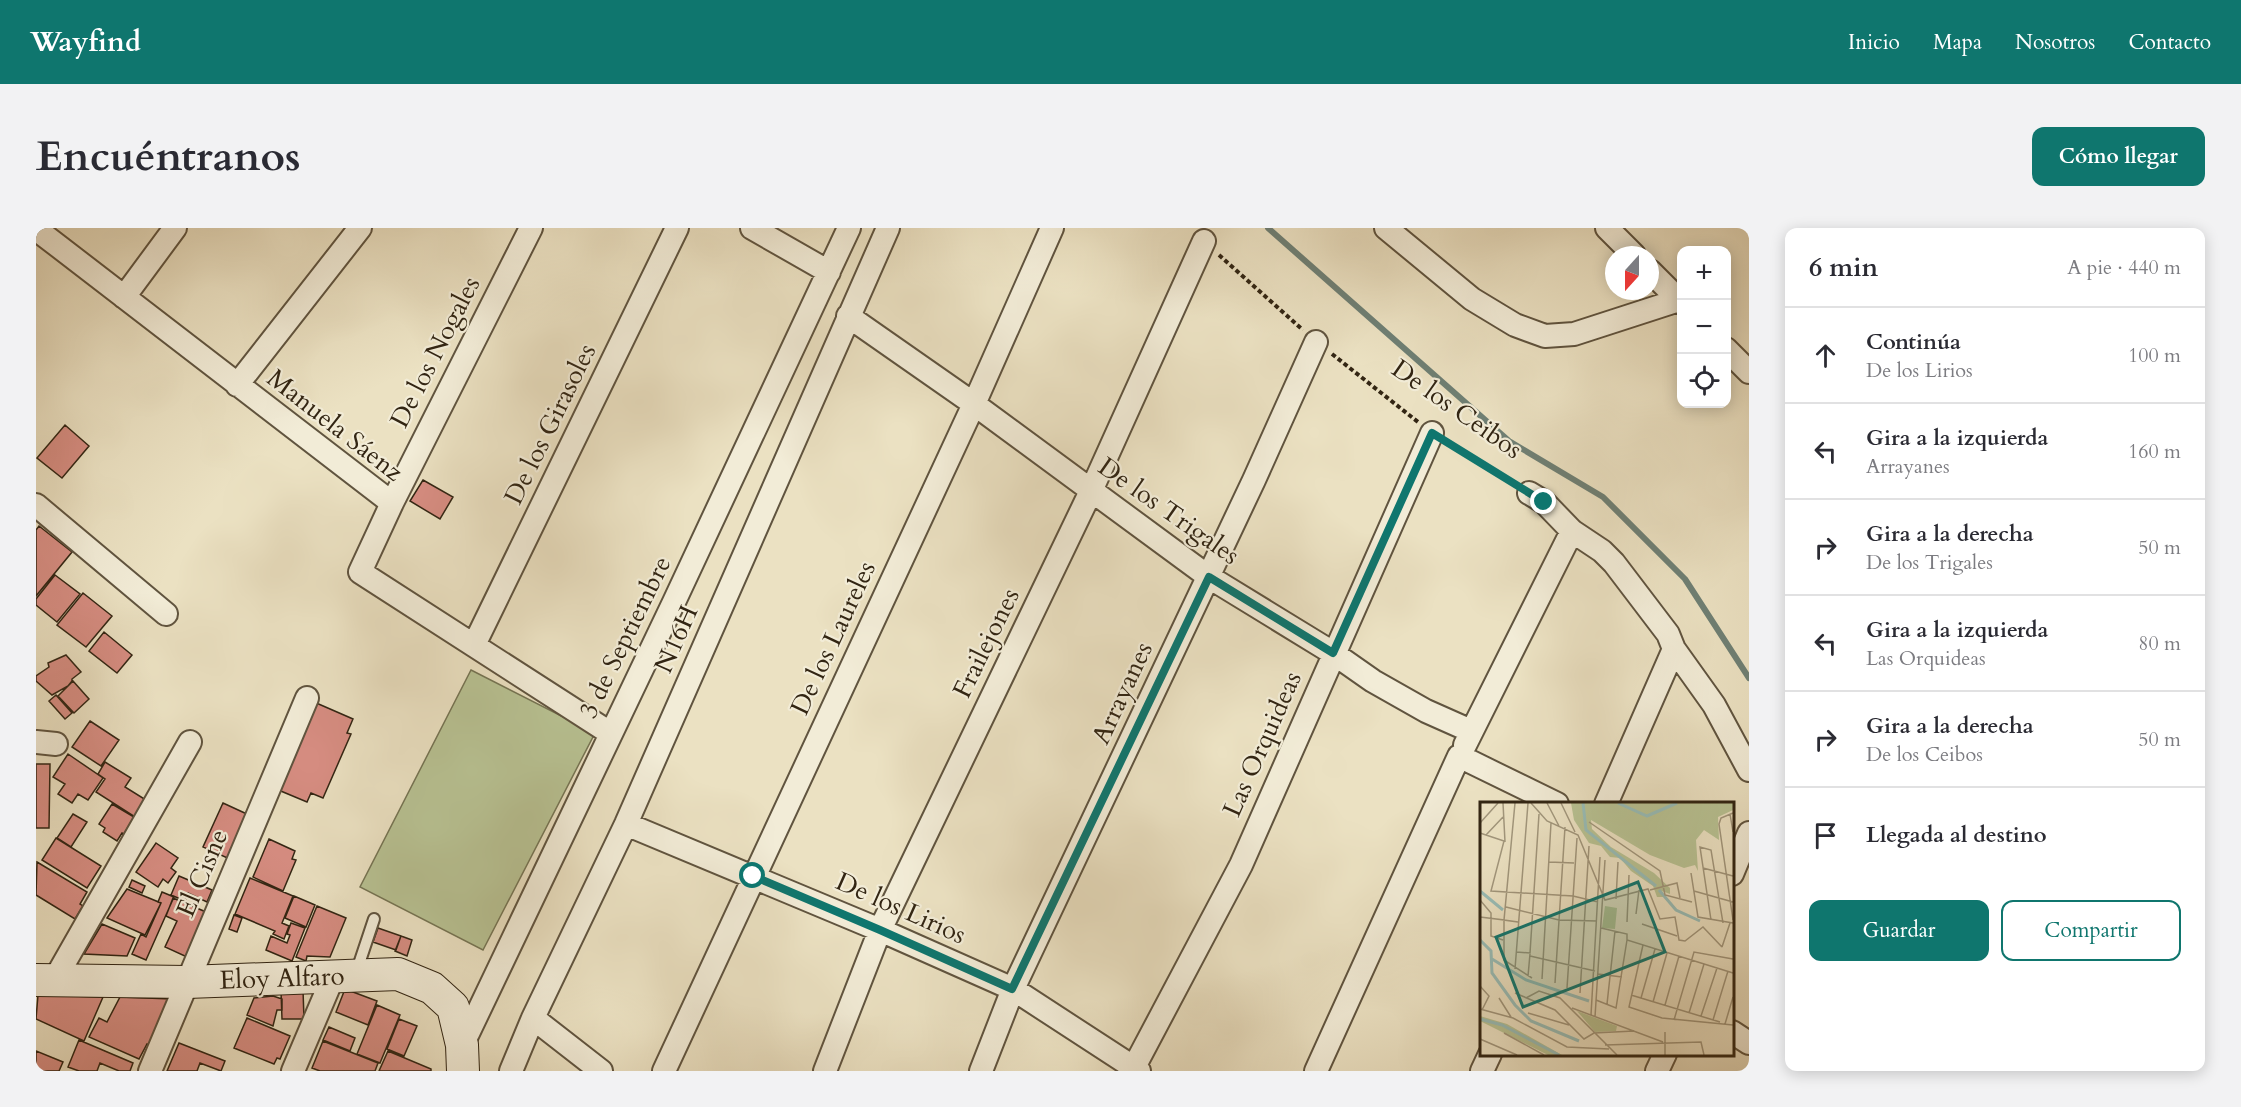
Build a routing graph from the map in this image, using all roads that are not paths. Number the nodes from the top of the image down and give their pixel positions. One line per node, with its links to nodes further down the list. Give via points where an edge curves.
1 (175, 228): 16 (street)
2 (360, 228): 23 (street)
3 (531, 228): 28 (street, De los Nogales)
4 (677, 228): 33 (street, De los Girasoles)
5 (752, 228): 14 (street)
6 (849, 228): 14 (street, 3 de Septiembre)
7 (888, 228): 19 (street, N16H)
8 (1052, 228): 24 (street, De los Laureles)
9 (1386, 228): 18 (street, via 1472,299 1515,325 1545,336 1574,334)
10 (1607, 228): 13 (street)
11 (36, 229): 16 (street, Manuela Sáenz)
12 (1204, 241): 26 (street, Frailejones)
13 (1625, 246)
14 (829, 272): 38 (street, 3 de Septiembre)
15 (1659, 280): 17 (street)
16 (124, 297): 23 (street, Manuela Sáenz)
17 (1678, 300)
18 (1677, 303)
19 (848, 316): 24 (street, De los Trigales); 44 (street, N16H)
20 (1316, 342): 31 (street, Arrayanes)
21 (1731, 354): 22 (street)
22 (1749, 372)
23 (237, 385): 28 (street, Manuela Sáenz)
24 (974, 404): 26 (street, De los Trigales); 47 (street, De los Laureles)
25 (1432, 433): 35 (street, Las Orquideas)
26 (1091, 491): 31 (street, De los Trigales); 49 (street, Frailejones)
27 (1529, 493): 30 (street, De los Ceibos, via 1544,502)
28 (392, 502): 33 (street, Manuela Sáenz, via 360,572)
29 (36, 505): 32 (street)
30 (1572, 531): 34 (street, De los Ceibos, via 1614,563 1659,620); 37 (street)
31 (1209, 577): 35 (street, De los Trigales); 53 (street, Arrayanes)
32 (166, 614)
33 (474, 645): 38 (street, Manuela Sáenz)
34 (1674, 649): 41 (street, De los Ceibos, via 1714,705); 43 (street)
35 (1333, 653): 37 (street, De los Trigales, via 1426,711); 60 (street, Las Orquideas, via 1241,864)
36 (307, 698): 52 (street, El Cisne)
37 (1471, 731): 40 (street)
38 (610, 733): 59 (street, 3 de Septiembre)
39 (190, 742): 51 (street)
40 (1459, 756): 42 (street); 68 (street)
41 (1749, 770)
42 (1553, 802)
43 (1607, 802)
44 (626, 824): 47 (street, De los Lirios); 54 (street, N16H)
45 (1749, 833): 46 (street)
46 (1734, 869)
47 (753, 876): 49 (street, De los Lirios); 65 (street, De los Laureles)
48 (374, 919): 50 (lane)
49 (880, 930): 53 (street, De los Lirios); 66 (street, Frailejones)
50 (344, 976): 52 (street, Eloy Alfaro); 59 (street, Eloy Alfaro, via 398,974 432,988 453,1007); 62 (street)
51 (45, 979): 52 (street, Eloy Alfaro)
52 (187, 982): 61 (street, El Cisne)
53 (1012, 989): 60 (street, De los Lirios); 67 (street, Arrayanes)
54 (533, 1017): 63 (street, N16H); 64 (street)
55 (1734, 1033): 56 (street)
56 (1749, 1043)
57 (1489, 1056): 69 (street)
58 (1664, 1056): 70 (street)
59 (458, 1062)
60 (1135, 1070)
61 (150, 1071)
62 (293, 1071)
63 (511, 1071)
64 (601, 1071)
65 (664, 1071)
66 (825, 1071)
67 (981, 1071)
68 (1316, 1071)
69 (1482, 1071)
70 (1657, 1071)

